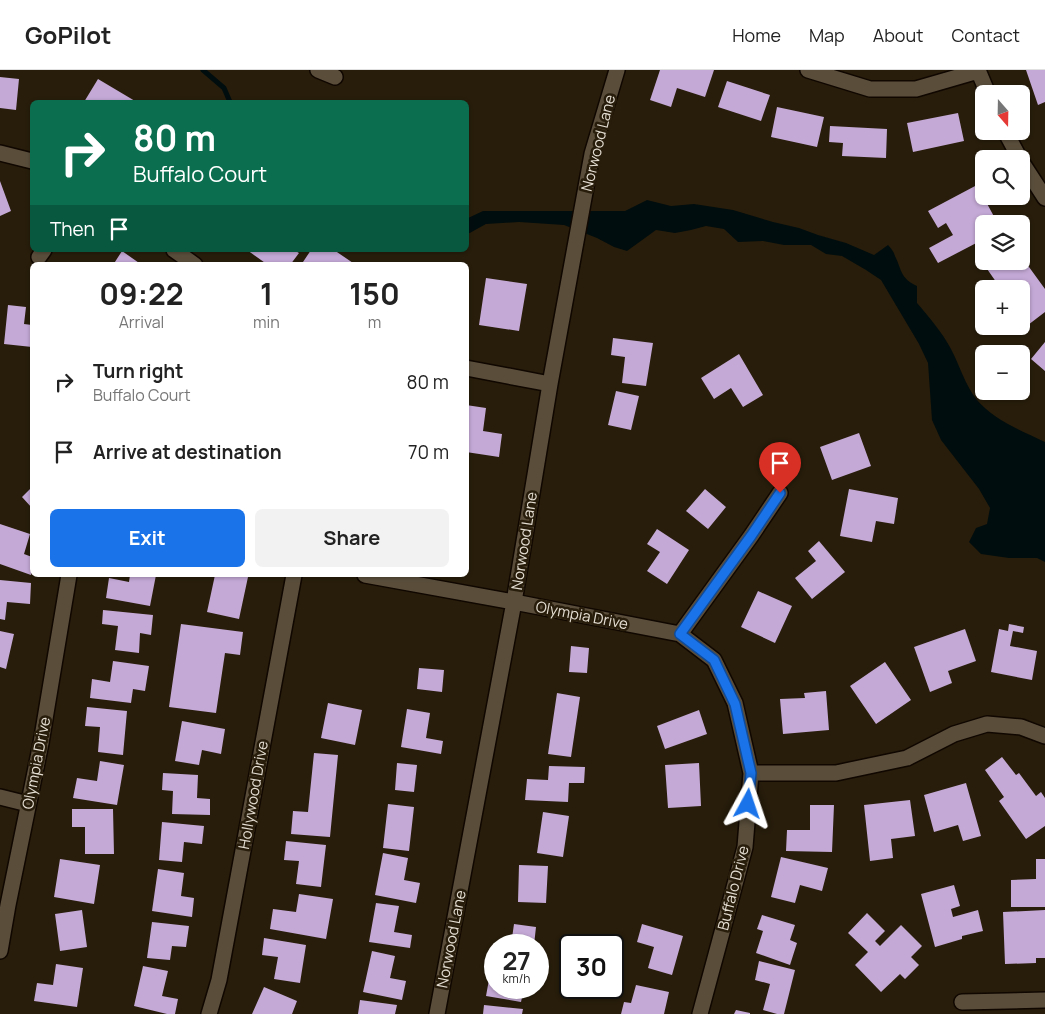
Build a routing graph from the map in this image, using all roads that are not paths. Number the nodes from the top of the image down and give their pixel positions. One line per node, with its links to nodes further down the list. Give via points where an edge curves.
1 (318, 70): 5 (street)
2 (618, 70): 14 (street, Norwood Lane, via 592,154)
3 (808, 70): 4 (street, via 870,89 916,89)
4 (978, 70): 6 (street)
5 (335, 77)
6 (984, 85)
7 (0, 152): 8 (street)
8 (30, 160)
9 (1030, 174): 10 (street)
10 (1045, 198)
11 (177, 252): 12 (street)
12 (191, 262)
13 (469, 369): 14 (street)
14 (550, 384): 19 (street, Norwood Lane)
15 (780, 493): 20 (street)
16 (69, 577): 24 (street, Olympia Drive)
17 (294, 577): 28 (street, Hollywood Drive, via 219,980)
18 (376, 577): 19 (street, Olympia Drive)
19 (514, 602): 20 (street, Olympia Drive); 29 (street, Norwood Lane)
20 (680, 634): 22 (street, Buffalo Drive, via 714,660 735,704)
21 (1045, 736): 22 (street, via 1022,727 987,724 954,734 907,758 836,773)
22 (751, 773): 30 (street, Buffalo Drive, via 745,847)
23 (0, 797): 24 (street)
24 (28, 804): 25 (street, Olympia Drive)
25 (0, 951)
26 (1045, 1000): 27 (street)
27 (962, 1002)
28 (209, 1014)
29 (437, 1014)
30 (700, 1014)

